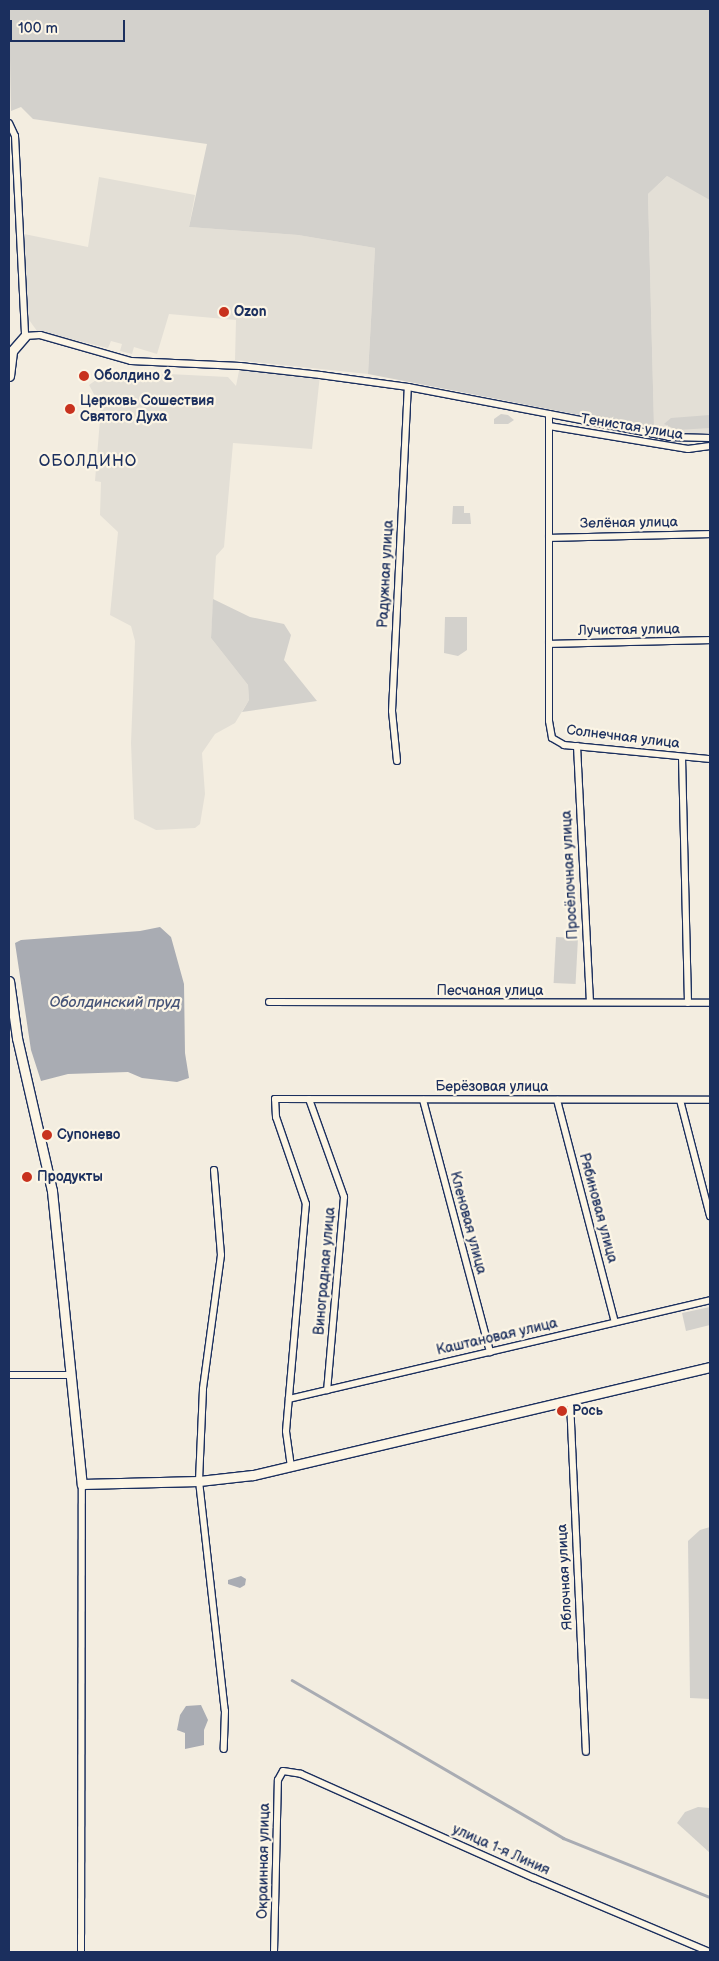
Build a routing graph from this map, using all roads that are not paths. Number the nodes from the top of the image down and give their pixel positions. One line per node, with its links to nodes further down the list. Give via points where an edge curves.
1 (9, 123): 3 (street, via 15,136)
2 (9, 165): 3 (street)
3 (16, 165): 4 (street)
4 (25, 336): 5 (street, via 12,351); 6 (street, via 40,335 131,361 240,366)
5 (9, 376)
6 (408, 387): 7 (street); 18 (street, Радужная улица, via 392,711)
7 (549, 414): 8 (street); 9 (street, via 669,437)
8 (549, 426): 10 (street, Тенистая улица, via 688,449); 12 (street)
9 (710, 438)
10 (710, 446)
11 (710, 534): 12 (street, Зелёная улица)
12 (549, 538): 14 (street)
13 (710, 640): 14 (street, Лучистая улица)
14 (549, 644): 15 (street, Солнечная улица, via 552,738 564,745)
15 (577, 746): 16 (street, Солнечная улица); 21 (street, Просёлочная улица)
16 (682, 757): 17 (street, Солнечная улица); 22 (street)
17 (710, 759)
18 (396, 761)
19 (9, 981): 36 (street, via 17,1038 52,1191)
20 (269, 1002): 21 (street, Песчаная улица)
21 (590, 1002): 22 (street, Песчаная улица)
22 (688, 1002): 23 (street, Песчаная улица)
23 (710, 1003)
24 (309, 1099): 25 (street, Берёзовая улица); 37 (street, Виноградная улица, via 344,1197); 38 (street, Берёзовая улица, via 275,1099 276,1117 306,1204)
25 (423, 1100): 26 (street, Берёзовая улица); 33 (street, Кленовая улица)
26 (557, 1100): 27 (street, Берёзовая улица); 32 (street, Рябиновая улица)
27 (680, 1100): 28 (street, Берёзовая улица); 30 (street)
28 (710, 1100)
29 (214, 1170): 41 (street, via 221,1255 203,1389)
30 (710, 1216)
31 (710, 1300): 32 (street, Каштановая улица)
32 (615, 1322): 33 (street, Каштановая улица)
33 (490, 1352): 37 (street, Каштановая улица)
34 (710, 1367): 39 (street)
35 (9, 1375): 36 (street)
36 (72, 1375): 42 (street)
37 (327, 1390): 38 (street, Каштановая улица)
38 (289, 1399): 40 (street, via 286,1434)
39 (570, 1401): 40 (street); 44 (street, Яблочная улица)
40 (290, 1466): 41 (street, via 253,1475)
41 (199, 1481): 42 (street); 43 (street, via 225,1711)
42 (82, 1484): 46 (street)
43 (224, 1749)
44 (586, 1752)
45 (283, 1771): 47 (street, Окраинная улица, via 278,1780); 48 (street, улица 1-я Линия, via 301,1774)
46 (81, 1952)
47 (274, 1952)
48 (709, 1952)

